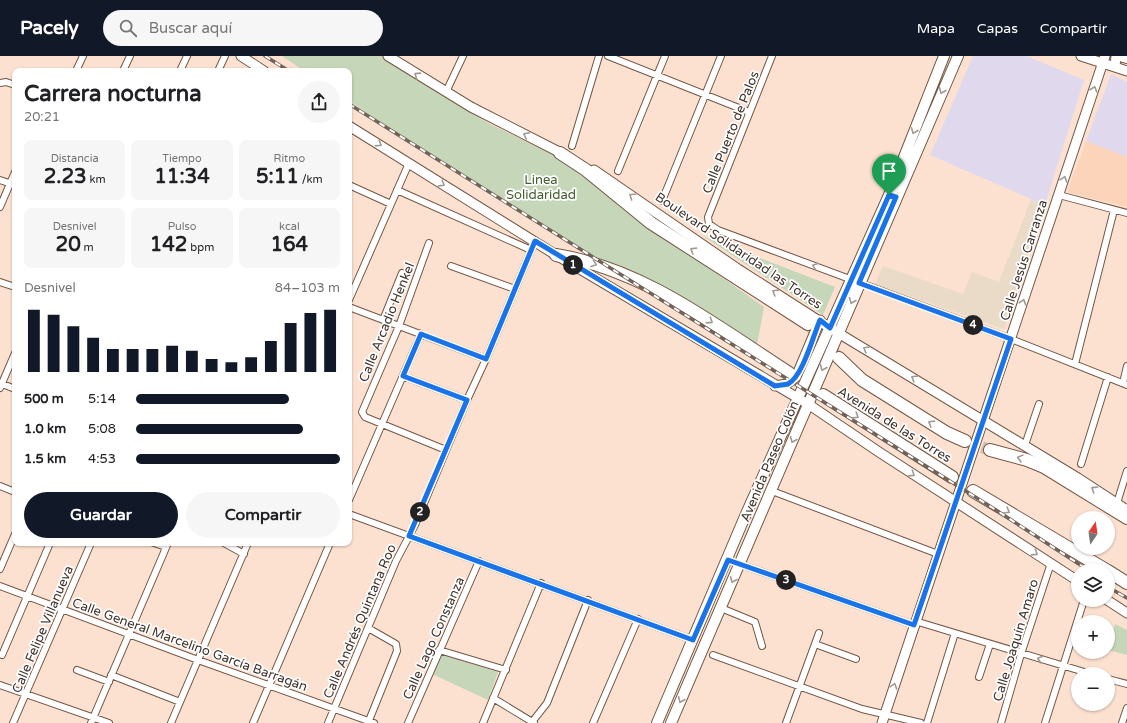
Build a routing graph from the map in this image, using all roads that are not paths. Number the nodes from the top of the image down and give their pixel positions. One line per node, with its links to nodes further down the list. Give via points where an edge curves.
1 (83, 56): 21 (street)
2 (130, 56): 22 (street)
3 (187, 56): 23 (street)
4 (225, 56): 24 (street)
5 (241, 56): 25 (main road)
6 (463, 56): 30 (street)
7 (599, 56): 34 (street)
8 (608, 56): 27 (street)
9 (665, 56): 27 (street)
10 (721, 56): 31 (street)
11 (772, 56): 32 (street, Calle Puerto de Palos)
12 (944, 56): 43 (main road, Avenida Paseo Colón, one-way to 43)
13 (958, 56): 43 (main road, Avenida Paseo Colón, one-way to 43)
14 (1081, 56): 19 (main road)
15 (1116, 56): 20 (main road)
16 (1123, 56): 18 (highway)
17 (392, 57): 30 (main road, Boulevard Solidaridad las Torres, one-way to 17)
18 (1127, 57)
19 (1104, 59): 20 (main road); 42 (main road, Calle Jesús Carranza, one-way to 19)
20 (1115, 67): 26 (main road)
21 (77, 68)
22 (124, 68)
23 (181, 68)
24 (219, 68)
25 (259, 68)
26 (1127, 71)
27 (657, 76): 31 (street); 37 (street)
28 (0, 83): 29 (street)
29 (12, 84)
30 (446, 92): 35 (main road, Boulevard Solidaridad las Torres, one-way to 30)
31 (705, 95): 32 (street); 44 (street)
32 (749, 112): 54 (street, Calle Puerto de Palos, one-way to 32, via 718,230 709,224 708,217)
33 (352, 128): 36 (main road, one-way to 36)
34 (572, 146)
35 (560, 153): 61 (highway, Boulevard Solidaridad las Torres, one-way to 35, via 651,223 590,173)
36 (409, 163): 41 (street); 50 (main road, one-way to 50)
37 (618, 171)
38 (0, 180): 39 (street)
39 (12, 184): 46 (street)
40 (352, 186): 45 (street)
41 (397, 190): 45 (street); 50 (street)
42 (1058, 195): 47 (street); 65 (main road, Calle Jesús Carranza, one-way to 42)
43 (892, 196): 54 (main road, Avenida Paseo Colón)
44 (662, 201)
45 (391, 204): 58 (street)
46 (0, 207)
47 (1114, 210): 48 (street); 69 (street)
48 (1127, 213)
49 (429, 243): 62 (street, Calle Arcadio Henkel)
50 (533, 246): 51 (main road); 57 (street, Calle Andrés Quintana Roo)
51 (556, 255): 71 (highway, one-way to 71, via 588,262 661,290); 76 (main road)
52 (451, 266): 57 (street)
53 (402, 273): 60 (street)
54 (856, 281): 63 (main road, Avenida Paseo Colón, one-way to 63); 65 (street)
55 (0, 282): 56 (street)
56 (12, 286)
57 (515, 289): 67 (street, Calle Andrés Quintana Roo)
58 (352, 293)
59 (352, 309): 60 (street)
60 (383, 320): 62 (street)
61 (814, 322): 63 (main road, Boulevard Solidaridad las Torres); 76 (main road, via 799,373 787,384)
62 (399, 326): 64 (street); 84 (street, Calle Arcadio Henkel, via 363,409 363,415)
63 (835, 330): 79 (main road, Avenida Paseo Colón); 81 (main road, Avenida Paseo Colón, one-way to 81); 83 (main road, Boulevard Solidaridad las Torres, one-way to 63)
64 (421, 334): 67 (street); 72 (street)
65 (1011, 339): 69 (street); 83 (main road, Calle Jesús Carranza)
66 (838, 358): 85 (highway, Avenida de las Torres, one-way to 66, via 862,380)
67 (486, 359): 80 (street, Calle Andrés Quintana Roo)
68 (12, 360): 75 (street)
69 (1075, 364): 73 (street)
70 (1127, 366): 74 (street)
71 (789, 373)
72 (403, 376): 80 (street); 84 (street)
73 (1108, 376): 74 (street); 89 (street)
74 (1125, 384)
75 (1, 385): 77 (street)
76 (775, 386): 79 (main road)
77 (12, 388)
78 (823, 395): 91 (highway, Avenida de las Torres, one-way to 91)
79 (798, 398): 81 (main road); 100 (main road, Avenida Paseo Colón)
80 (467, 400): 87 (street, Calle Andrés Quintana Roo)
81 (808, 404): 94 (main road, Avenida Paseo Colón, one-way to 94); 97 (main road, one-way to 97)
82 (1039, 404): 86 (street)
83 (982, 420): 86 (main road, Boulevard Solidaridad las Torres); 97 (main road, Calle Jesús Carranza)
84 (381, 424): 87 (street); 96 (street)
85 (965, 442)
86 (1025, 446): 98 (main road, Boulevard Solidaridad las Torres, one-way to 86)
87 (446, 450): 104 (street, Calle Andrés Quintana Roo)
88 (990, 450): 102 (highway, one-way to 88, via 1044,467)
89 (1081, 464)
90 (1127, 471): 98 (street)
91 (952, 477)
92 (0, 486): 93 (street)
93 (12, 491)
94 (772, 491): 103 (main road, Avenida Paseo Colón); 113 (street)
95 (973, 491): 117 (highway, one-way to 117)
96 (352, 493)
97 (956, 502): 113 (main road, Calle Jesús Carranza); 116 (main road, one-way to 116)
98 (1117, 503): 99 (main road, Boulevard Solidaridad las Torres)
99 (1127, 510)
100 (746, 514): 103 (main road); 114 (main road, Avenida Paseo Colón)
101 (352, 515): 104 (street)
102 (1127, 518)
103 (759, 519): 118 (main road, Avenida Paseo Colón)
104 (409, 536): 115 (street); 134 (street, Calle Andrés Quintana Roo)
105 (12, 541): 119 (street)
106 (49, 546): 125 (street)
107 (90, 546): 130 (street, Calle Felipe Villanueva)
108 (167, 546): 137 (street)
109 (229, 546): 112 (street)
110 (247, 546): 112 (street)
111 (329, 546): 157 (street)
112 (244, 554): 147 (street)
113 (938, 554): 133 (main road, Calle Jesús Carranza)
114 (728, 560): 118 (street); 138 (main road, Avenida Paseo Colón)
115 (479, 562): 122 (street); 142 (street, Calle Lago Constanza)
116 (1051, 563): 120 (main road); 143 (street, Calle Joaquín Amaro)
117 (1094, 563)
118 (740, 564): 129 (main road, Avenida Paseo Colón, one-way to 129); 133 (street)
119 (0, 569)
120 (1071, 576)
121 (1115, 576): 123 (highway)
122 (541, 583): 126 (street); 151 (street)
123 (1127, 583)
124 (0, 586): 125 (street, Calle General Marcelino García Barragán)
125 (28, 596): 130 (street, Calle General Marcelino García Barragán); 144 (street)
126 (588, 600): 132 (street); 167 (street, via 547,703)
127 (1115, 605): 131 (main road)
128 (1082, 607): 148 (street)
129 (721, 608): 141 (street, via 755,622); 177 (main road, Avenida Paseo Colón, one-way to 177)
130 (62, 609): 137 (street, Calle General Marcelino García Barragán); 159 (street, Calle Felipe Villanueva)
131 (1127, 613)
132 (638, 619): 138 (street); 175 (street)
133 (914, 623): 136 (street); 164 (main road, Calle Jesús Carranza, one-way to 133)
134 (368, 628): 163 (street, Calle Andrés Quintana Roo); 166 (street, via 396,644 397,651)
135 (819, 632): 139 (street)
136 (955, 633): 140 (street); 180 (street)
137 (129, 634): 147 (street, Calle General Marcelino García Barragán); 153 (street)
138 (693, 640): 176 (main road, Avenida Paseo Colón)
139 (815, 644): 146 (street); 158 (street)
140 (990, 644): 143 (street); 152 (street)
141 (762, 646)
142 (439, 650): 151 (street); 173 (street, Calle Lago Constanza)
143 (1021, 654): 148 (street, one-way to 143); 181 (street, Calle Joaquín Amaro)
144 (2, 655)
145 (713, 655): 158 (street)
146 (856, 659)
147 (198, 660): 157 (street, Calle General Marcelino García Barragán); 161 (street)
148 (1063, 666): 149 (street); 182 (street)
149 (1071, 668)
150 (77, 670): 153 (street)
151 (506, 670): 160 (street)
152 (980, 677)
153 (110, 679): 161 (street); 165 (street)
154 (1115, 681): 155 (street)
155 (1127, 684)
156 (0, 685): 159 (street)
157 (269, 685): 163 (street, Calle General Marcelino García Barragán); 171 (street)
158 (799, 687): 164 (street); 178 (street)
159 (26, 694): 165 (street); 168 (street, Calle Felipe Villanueva)
160 (493, 698): 167 (street); 174 (street)
161 (180, 702): 170 (street)
162 (1127, 708): 183 (street)
163 (334, 709): 166 (street, Calle General Marcelino García Barragán); 172 (street, Calle Andrés Quintana Roo)
164 (883, 719): 179 (street)
165 (93, 720): 169 (street)
166 (370, 722)
167 (533, 722)
168 (13, 723)
169 (109, 723)
170 (171, 723)
171 (253, 723)
172 (328, 723)
173 (408, 723)
174 (483, 723)
175 (593, 723)
176 (658, 723)
177 (671, 723)
178 (786, 723)
179 (921, 723)
180 (928, 723)
181 (1002, 723)
182 (1045, 723)
183 (1122, 723)

